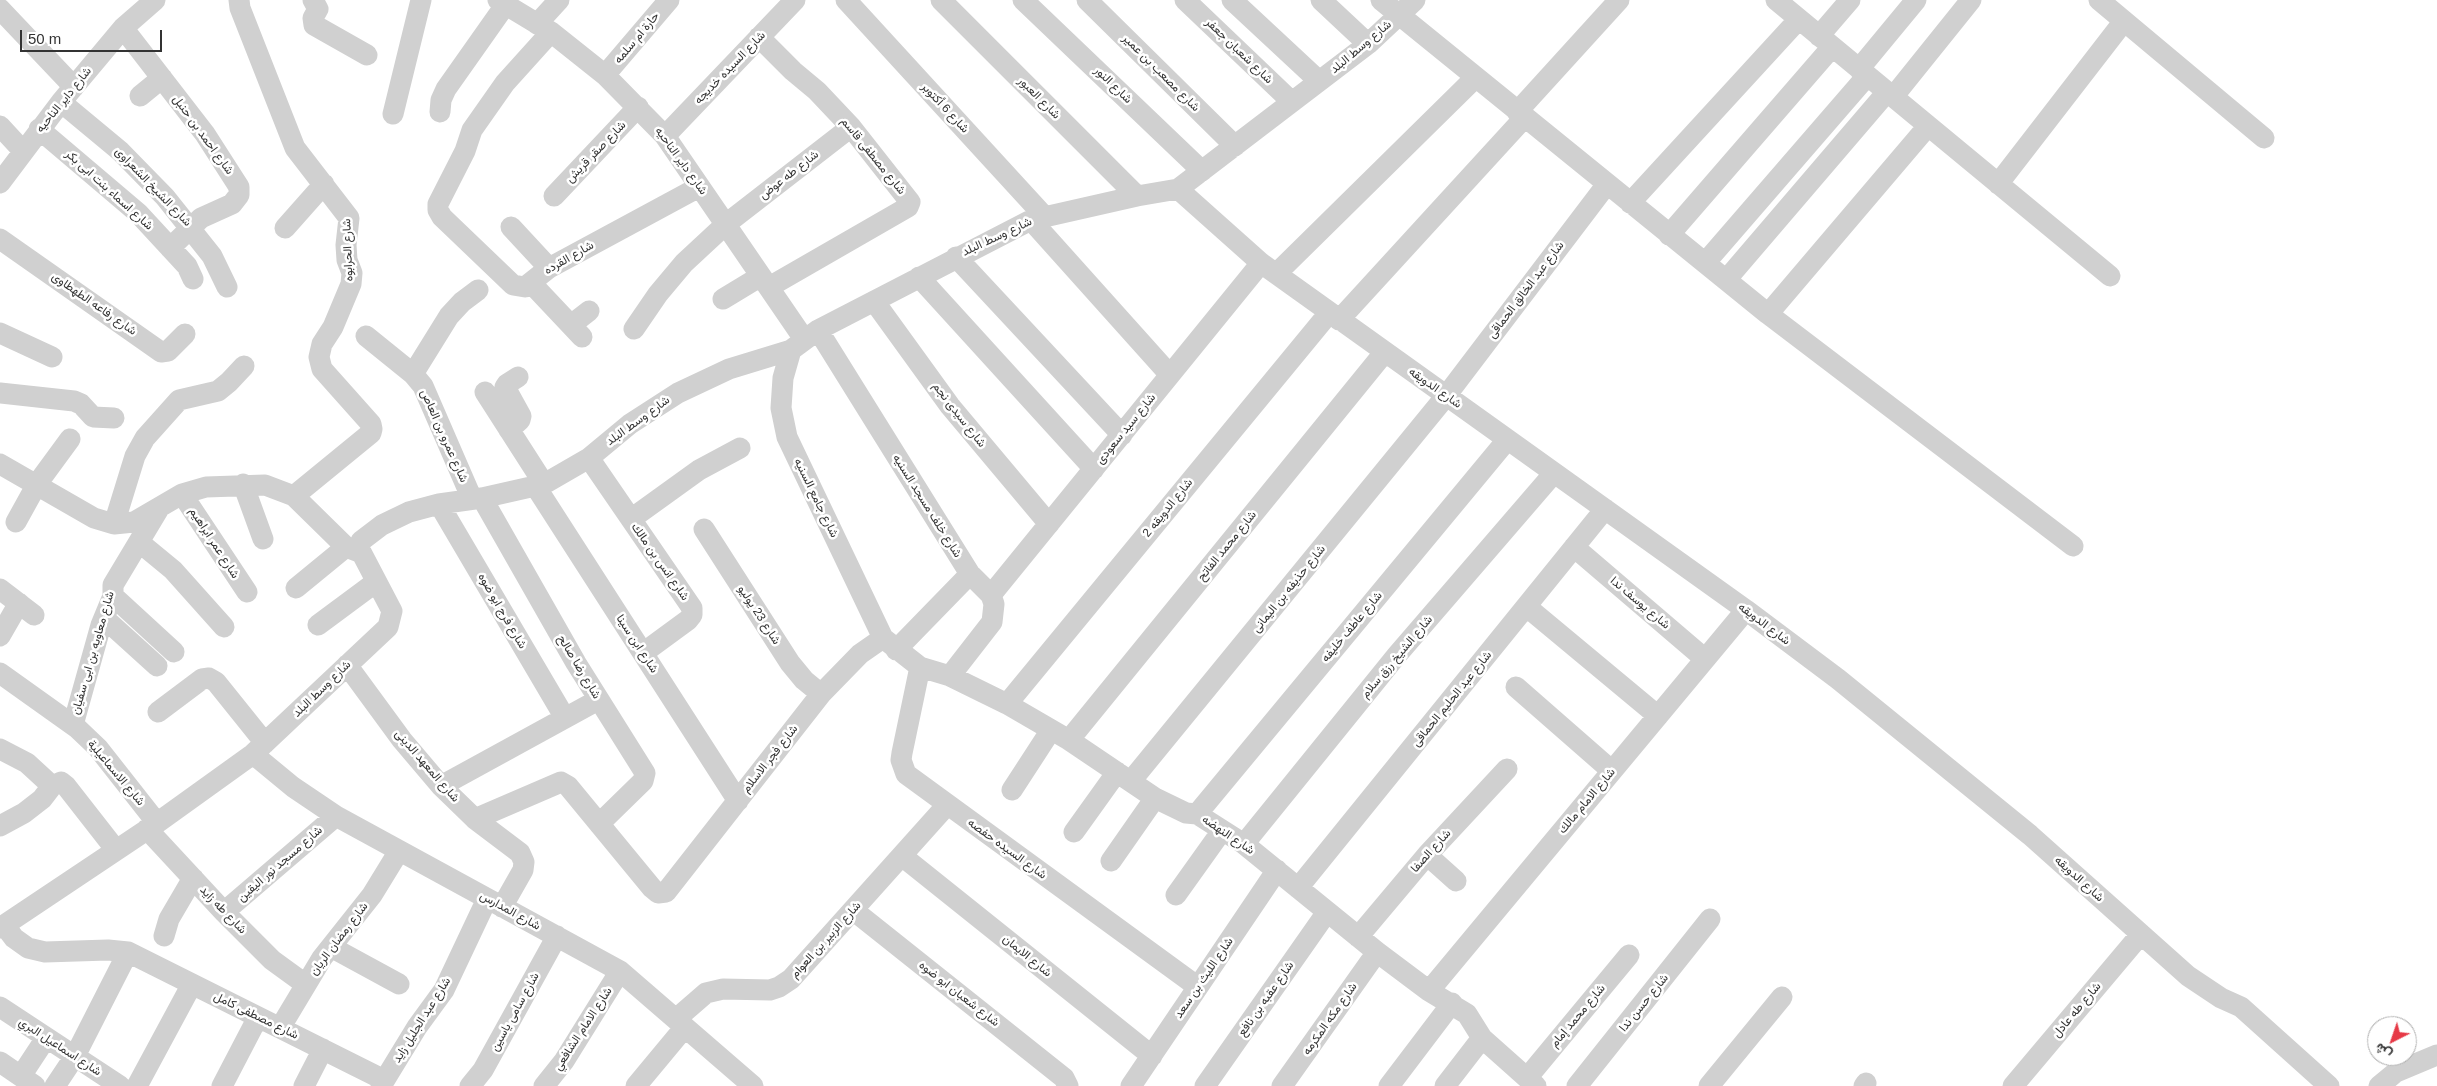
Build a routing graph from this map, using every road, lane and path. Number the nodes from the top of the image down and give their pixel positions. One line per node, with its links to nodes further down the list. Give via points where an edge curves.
1 (155, 0): 28 (street, شارع داير الناحيه)
2 (239, 0): 57 (street, شارع الحرابوه, via 294,148)
3 (313, 0): 33 (street, via 318,9 314,25)
4 (421, 0): 45 (street)
5 (559, 0): 29 (street)
6 (669, 0): 35 (street, حارة ام سلمه)
7 (846, 0): 65 (street, شارع 6 أكتوبر)
8 (941, 0): 63 (street, شارع العبور)
9 (1023, 0): 55 (street, شارع النور)
10 (1086, 0): 53 (street, شارع مصعب بن عمير)
11 (1185, 0): 42 (street, شارع شعبان جعفر)
12 (1232, 0): 38 (street)
13 (1321, 0): 32 (street)
14 (1381, 0): 25 (street)
15 (1415, 0): 25 (street, شارع وسط البلد)
16 (1619, 0): 46 (street, شارع الدويقه 2)
17 (1776, 0): 26 (street)
18 (1850, 0): 31 (street)
19 (1916, 0): 34 (street)
20 (1971, 0): 40 (street)
21 (2099, 0): 27 (street)
22 (502, 2): 29 (street, شارع داير الناحيه); 44 (street, via 446,88)
23 (788, 2): 30 (street, شارع السيده خديجه)
24 (0, 9): 39 (street, شارع الشيخ الشعراوى)
25 (1398, 16): 32 (street, شارع وسط البلد); 36 (street)
26 (1799, 20): 31 (street); 64 (street)
27 (2124, 21): 52 (street); 59 (street)
28 (123, 28): 37 (street, شارع احمد بن حنبل); 39 (street, شارع داير الناحيه)
29 (544, 28): 35 (street, شارع داير الناحيه); 82 (street, شارع القرده, via 472,130 438,204 442,217 513,285 526,288)
30 (759, 37): 48 (street, شارع مصطفى قاسم); 51 (street, شارع السيده خديجه)
31 (1826, 41): 34 (street); 70 (street)
32 (1368, 44): 38 (street, شارع وسط البلد)
33 (367, 54)
34 (1863, 72): 40 (street); 74 (street)
35 (605, 76): 43 (street, شارع داير الناحيه)
36 (1476, 77): 46 (street); 76 (street, شارع سيد سعودى)
37 (162, 78): 41 (street); 68 (street, شارع احمد بن حنبل, via 205,134 239,187 239,195 232,204 201,218)
38 (1319, 81): 42 (street, شارع وسط البلد)
39 (67, 94): 50 (street, شارع داير الناحيه); 68 (street, شارع الشيخ الشعراوى)
40 (1890, 94): 49 (street); 80 (street)
41 (140, 96)
42 (1292, 102): 53 (street, شارع وسط البلد)
43 (638, 107): 51 (street, شارع داير الناحيه); 62 (street, شارع صقر قريش)
44 (440, 112)
45 (392, 114)
46 (1521, 115): 58 (street); 89 (street, شارع الدويقه 2)
47 (0, 126): 54 (street)
48 (851, 126): 66 (street, شارع طه عوض); 81 (street, شارع مصطفى قاسم, via 908,199 909,206)
49 (1928, 126): 59 (street); 88 (street)
50 (39, 130): 54 (street, شارع داير الناحيه); 72 (street, شارع اسماء بنت ابى بكر, via 138,213)
51 (665, 136): 60 (street, شارع داير الناحيه)
52 (2264, 138)
53 (1235, 146): 55 (street, شارع وسط البلد)
54 (23, 151): 56 (street, شارع داير الناحيه)
55 (1202, 171): 61 (street, شارع وسط البلد)
56 (0, 183)
57 (324, 184): 69 (street); 118 (street, شارع الحرابوه, via 349,218 346,245 352,277 320,351 320,365 372,429)
58 (1607, 184): 64 (street); 103 (street, شارع عبد الخالق الحماقى)
59 (1998, 184): 77 (street)
60 (700, 187): 66 (street, شارع داير الناحيه); 75 (street, شارع القرده)
61 (1178, 189): 63 (street, شارع وسط البلد); 76 (street, شارع الدويقه)
62 (554, 196)
63 (1136, 196): 65 (street, شارع وسط البلد)
64 (1630, 203): 70 (street)
65 (1038, 218): 73 (street, شارع وسط البلد); 99 (street, شارع 6 أكتوبر)
66 (726, 224): 81 (street, شارع داير الناحيه); 90 (street, شارع طه عوض, via 684,263)
67 (511, 227): 75 (street)
68 (191, 228): 72 (street, شارع احمد بن حنبل); 83 (street, شارع الشيخ الشعراوى, via 212,256)
69 (285, 228)
70 (1669, 235): 74 (street)
71 (0, 239): 92 (street, شارع رفاعه الطهطاوى, via 161,352 168,351)
72 (170, 248): 79 (street, شارع اسماء بنت ابى بكر, via 187,266)
73 (956, 257): 78 (street, شارع وسط البلد); 106 (street)
74 (1705, 263): 80 (street)
75 (549, 268): 82 (street, شارع القرده)
76 (1268, 268): 89 (street, شارع الدويقه); 99 (street, شارع سيد سعودى)
77 (2110, 276)
78 (919, 277): 86 (street, شارع وسط البلد); 112 (street)
79 (193, 278)
80 (1726, 280): 88 (street)
81 (765, 281): 85 (street); 94 (street, شارع داير الناحيه)
82 (532, 284): 87 (street, via 576,331)
83 (227, 287)
84 (478, 290): 98 (street, via 449,316)
85 (723, 299)
86 (874, 301): 94 (street, شارع وسط البلد); 126 (street, شارع سيدى نجم, via 950,406)
87 (589, 311)
88 (1768, 314): 130 (street)
89 (1334, 316): 95 (street, شارع الدويقه); 158 (street, شارع الدويقه 2)
90 (634, 329)
91 (0, 333): 96 (street)
92 (185, 334)
93 (366, 336): 98 (street, شارع عمرو بن العاص)
94 (804, 340): 110 (street, شارع وسط البلد, via 678,393 630,424); 133 (street, شارع خلف مسجد السنيه); 146 (street, شارع جامع السنيه, via 783,378 781,408 787,437)
95 (1384, 352): 103 (street, شارع الدويقه); 163 (street, شارع محمد الفاتح)
96 (52, 357)
97 (244, 366): 125 (street, via 218,391 179,400 145,438 135,456)
98 (413, 374): 119 (street, شارع عمرو بن العاص, via 429,398)
99 (1170, 375): 106 (street, شارع سيد سعودى)
100 (518, 377): 105 (street, via 505,387 522,416)
101 (485, 392): 105 (street, شارع ابن سينا)
102 (0, 394): 104 (street, via 74,401 93,417)
103 (1446, 396): 108 (street, شارع الدويقه); 168 (street, شارع حذيفه بن اليمانى)
104 (114, 418)
105 (509, 430): 116 (street, شارع ابن سينا)
106 (1122, 435): 112 (street, شارع سيد سعودى)
107 (70, 439): 114 (street)
108 (1507, 440): 113 (street, شارع الدويقه); 175 (street, شارع عاطف خليفه)
109 (740, 448): 123 (street, via 699,470)
110 (589, 458): 116 (street, شارع وسط البلد); 123 (street, شارع انس بن مالك)
111 (0, 464): 114 (street)
112 (1094, 469): 126 (street, شارع سيد سعودى)
113 (1554, 473): 122 (street, شارع الدويقه); 183 (street, شارع الشيخ رزق سلام, via 1397,655)
114 (37, 484): 124 (street); 125 (street, via 94,518)
115 (243, 484): 117 (street, via 206,487); 118 (street, via 265,485); 128 (street)
116 (540, 486): 119 (street, شارع وسط البلد); 148 (street, شارع ابن سينا)
117 (182, 494): 121 (street); 137 (street, شارع عمر ابراهيم)
118 (294, 496): 132 (street)
119 (477, 499): 120 (street, شارع وسط البلد); 157 (street, شارع رضا صالح)
120 (440, 504): 132 (street, شارع وسط البلد, via 409,512 382,525); 161 (street, شارع فرج ابو ضوه)
121 (161, 505): 125 (street, via 134,522); 129 (street, شارع معاويه بن ابى سفيان)
122 (1605, 509): 131 (street, شارع عبد الحليم الحماقى); 141 (street, شارع الدويقه)
123 (631, 519): 148 (street, شارع انس بن مالك, via 692,612 688,620)
124 (16, 522)
125 (114, 524)
126 (1049, 524): 138 (street, شارع سيد سعودى)
127 (704, 529): 156 (street, شارع 23 يوليو, via 790,662 804,680)
128 (264, 539)
129 (139, 542): 139 (street, شارع معاويه بن ابى سفيان, via 113,585); 144 (street, via 173,570)
130 (2074, 546)
131 (1574, 547): 140 (street, شارع عبد الحليم الحماقى); 149 (street, شارع يوسف ندا)
132 (353, 550): 134 (street, شارع وسط البلد); 136 (street)
133 (970, 574): 138 (street, شارع خلف مسجد السنيه); 146 (street, شارع فجر الاسلام)
134 (376, 582): 143 (street); 150 (street, شارع وسط البلد, via 392,611 391,622)
135 (0, 588): 145 (street, via 27,609)
136 (296, 588)
137 (247, 592)
138 (991, 595): 154 (street, via 994,604 992,622)
139 (112, 596): 142 (street, شارع معاويه بن ابى سفيان); 147 (street)
140 (1526, 607): 160 (street); 192 (street, شارع عبد الحليم الحماقى)
141 (1746, 610): 149 (street, شارع الامام مالك); 200 (street, شارع الدويقه, via 1838,679 2014,822)
142 (104, 618): 151 (street); 162 (street, شارع معاويه بن ابى سفيان)
143 (318, 625)
144 (224, 627)
145 (0, 636)
146 (890, 644): 152 (street, شارع النهضه); 156 (street, شارع فجر الاسلام, via 860,654)
147 (174, 652)
148 (643, 653): 173 (street, شارع ابن سينا)
149 (1705, 658): 160 (street, شارع الامام مالك)
150 (348, 665): 165 (street, شارع وسط البلد); 170 (street, شارع المعهد الدينى, via 402,740)
151 (157, 666)
152 (920, 666): 154 (street, شارع النهضه); 174 (street, شارع السيده حفصه, via 901,760 910,779)
153 (0, 673): 162 (street, شارع الاسماعيلية)
154 (950, 676): 158 (street, شارع النهضه)
155 (1516, 687): 167 (street)
156 (822, 694): 173 (street, شارع فجر الاسلام)
157 (598, 700): 161 (street); 178 (street, شارع رضا صالح, via 645,776)
158 (1007, 704): 163 (street, شارع النهضه)
159 (158, 712): 165 (street, شارع المدارس, via 202,679 209,678 216,682)
160 (1658, 716): 167 (street, شارع الامام مالك)
161 (565, 718): 170 (street)
162 (73, 725): 180 (street, شارع الاسماعيلية, via 98,748)
163 (1060, 735): 168 (street, شارع النهضه); 171 (street, شارع محمد الفاتح)
164 (0, 749): 169 (street, via 27,763)
165 (259, 749): 176 (street, شارع المدارس, via 293,787); 180 (street, شارع وسط البلد)
166 (1507, 769): 186 (street, شارع الصفا)
167 (1612, 771): 213 (street, شارع الامام مالك)
168 (1124, 777): 172 (street, شارع النهضه); 181 (street, شارع حذيفه بن اليمانى)
169 (52, 786): 179 (street, via 24,813); 184 (street, via 59,782 64,784)
170 (441, 786): 177 (street, شارع المعهد الدينى)
171 (1012, 790)
172 (1155, 798): 175 (street, شارع النهضه, via 1186,813); 188 (street)
173 (738, 801): 178 (street, شارع فجر الاسلام, via 670,891 662,893 652,888)
174 (947, 805): 187 (street, شارع الزبير بن العوام); 212 (street, شارع السيده حفصه)
175 (1197, 814): 182 (street, شارع النهضه)
176 (336, 816): 185 (street, شارع المدارس); 196 (street, شارع مسجد نور اليقين)
177 (475, 819): 178 (street, via 561,782 568,786); 194 (street, شارع المعهد الدينى, via 520,853 524,862 523,870)
178 (599, 824)
179 (0, 826)
180 (152, 826): 184 (street, شارع وسط البلد); 190 (street, شارع طه زايد)
181 (1074, 832)
182 (1221, 832): 183 (street, شارع النهضه); 193 (street)
183 (1244, 844): 189 (street, شارع النهضه)
184 (116, 850): 199 (street, شارع وسط البلد)
185 (399, 850): 194 (street, شارع المدارس); 204 (street, شارع رمضان الريان, via 372,895)
186 (1427, 855): 191 (street); 203 (street, شارع الصفا)
187 (902, 856): 195 (street, شارع الزبير بن العوام); 225 (street, شارع الايمان)
188 (1111, 861)
189 (1277, 870): 192 (street, شارع النهضه); 212 (street, شارع الليث بن سعد)
190 (192, 878): 196 (street, شارع طه زايد); 201 (street, via 169,919)
191 (1456, 881)
192 (1298, 888): 197 (street, شارع النهضه)
193 (1176, 895)
194 (495, 903): 202 (street, شارع المدارس); 230 (street, شارع عبد الجليل زايد, via 444,990)
195 (853, 910): 218 (street, شارع الزبير بن العوام, via 792,979 779,988 723,989 706,993); 228 (street, شارع شعبان ابو ضوه)
196 (224, 912): 210 (street, شارع طه زايد, via 272,960)
197 (1327, 912): 203 (street, شارع النهضه); 241 (street, شارع عقبه بن نافع)
198 (1710, 919): 245 (street, شارع حسن ندا)
199 (2, 926): 205 (street, شارع مصطفى كامل, via 28,948 45,952)
200 (2140, 934): 247 (street, شارع طه عادل); 248 (street, شارع الدويقه, via 2188,976 2241,1007)
201 (164, 936)
202 (556, 936): 208 (street, شارع المدارس); 236 (street, شارع سامى ياسين, via 483,1070)
203 (1358, 937): 206 (street, شارع النهضه)
204 (331, 947): 210 (street, شارع رمضان الريان); 211 (street)
205 (128, 952): 209 (street, شارع مصطفى كامل); 224 (street)
206 (1377, 952): 213 (street, شارع النهضه); 242 (street, شارع مكه المكرمه)
207 (1629, 955): 229 (street, شارع محمد إمام)
208 (620, 971): 218 (street, شارع المدارس); 237 (street, شارع الامام الشافعي, via 564,1061)
209 (192, 984): 217 (street, شارع مصطفى كامل); 233 (street)
210 (305, 984): 219 (street, شارع رمضان الريان)
211 (399, 984)
212 (1198, 987): 225 (street, شارع الليث بن سعد)
213 (1429, 991): 215 (street, شارع النهضه)
214 (1782, 997): 246 (street)
215 (1452, 1003): 221 (street, شارع النهضه, via 1467,1014); 243 (street)
216 (0, 1007): 220 (street, شارع اسماعيل البري)
217 (258, 1017): 219 (street, شارع مصطفى كامل); 234 (street)
218 (680, 1023): 238 (street, شارع الزبير بن العوام); 239 (street, شارع المدارس)
219 (280, 1028): 222 (street, شارع مصطفى كامل)
220 (46, 1038): 224 (street, شارع اسماعيل البري); 227 (street)
221 (1482, 1038): 229 (street, شارع النهضه); 244 (street)
222 (323, 1050): 230 (street, شارع مصطفى كامل); 235 (street)
223 (2437, 1055): 249 (street, via 2396,1072)
224 (75, 1056): 231 (street); 232 (street, شارع اسماعيل البري)
225 (1152, 1056): 240 (street, شارع الليث بن سعد)
226 (0, 1062): 227 (street)
227 (28, 1081)
228 (1066, 1082)
229 (1532, 1082)
230 (383, 1083)
231 (54, 1086)
232 (120, 1086)
233 (137, 1086)
234 (222, 1086)
235 (304, 1086)
236 (470, 1086)
237 (544, 1086)
238 (636, 1086)
239 (753, 1086)
240 (1132, 1086)
241 (1205, 1086)
242 (1282, 1086)
243 (1389, 1086)
244 (1445, 1086)
245 (1577, 1086)
246 (1709, 1086)
247 (2013, 1086)
248 (2329, 1086)
249 (2379, 1086)

